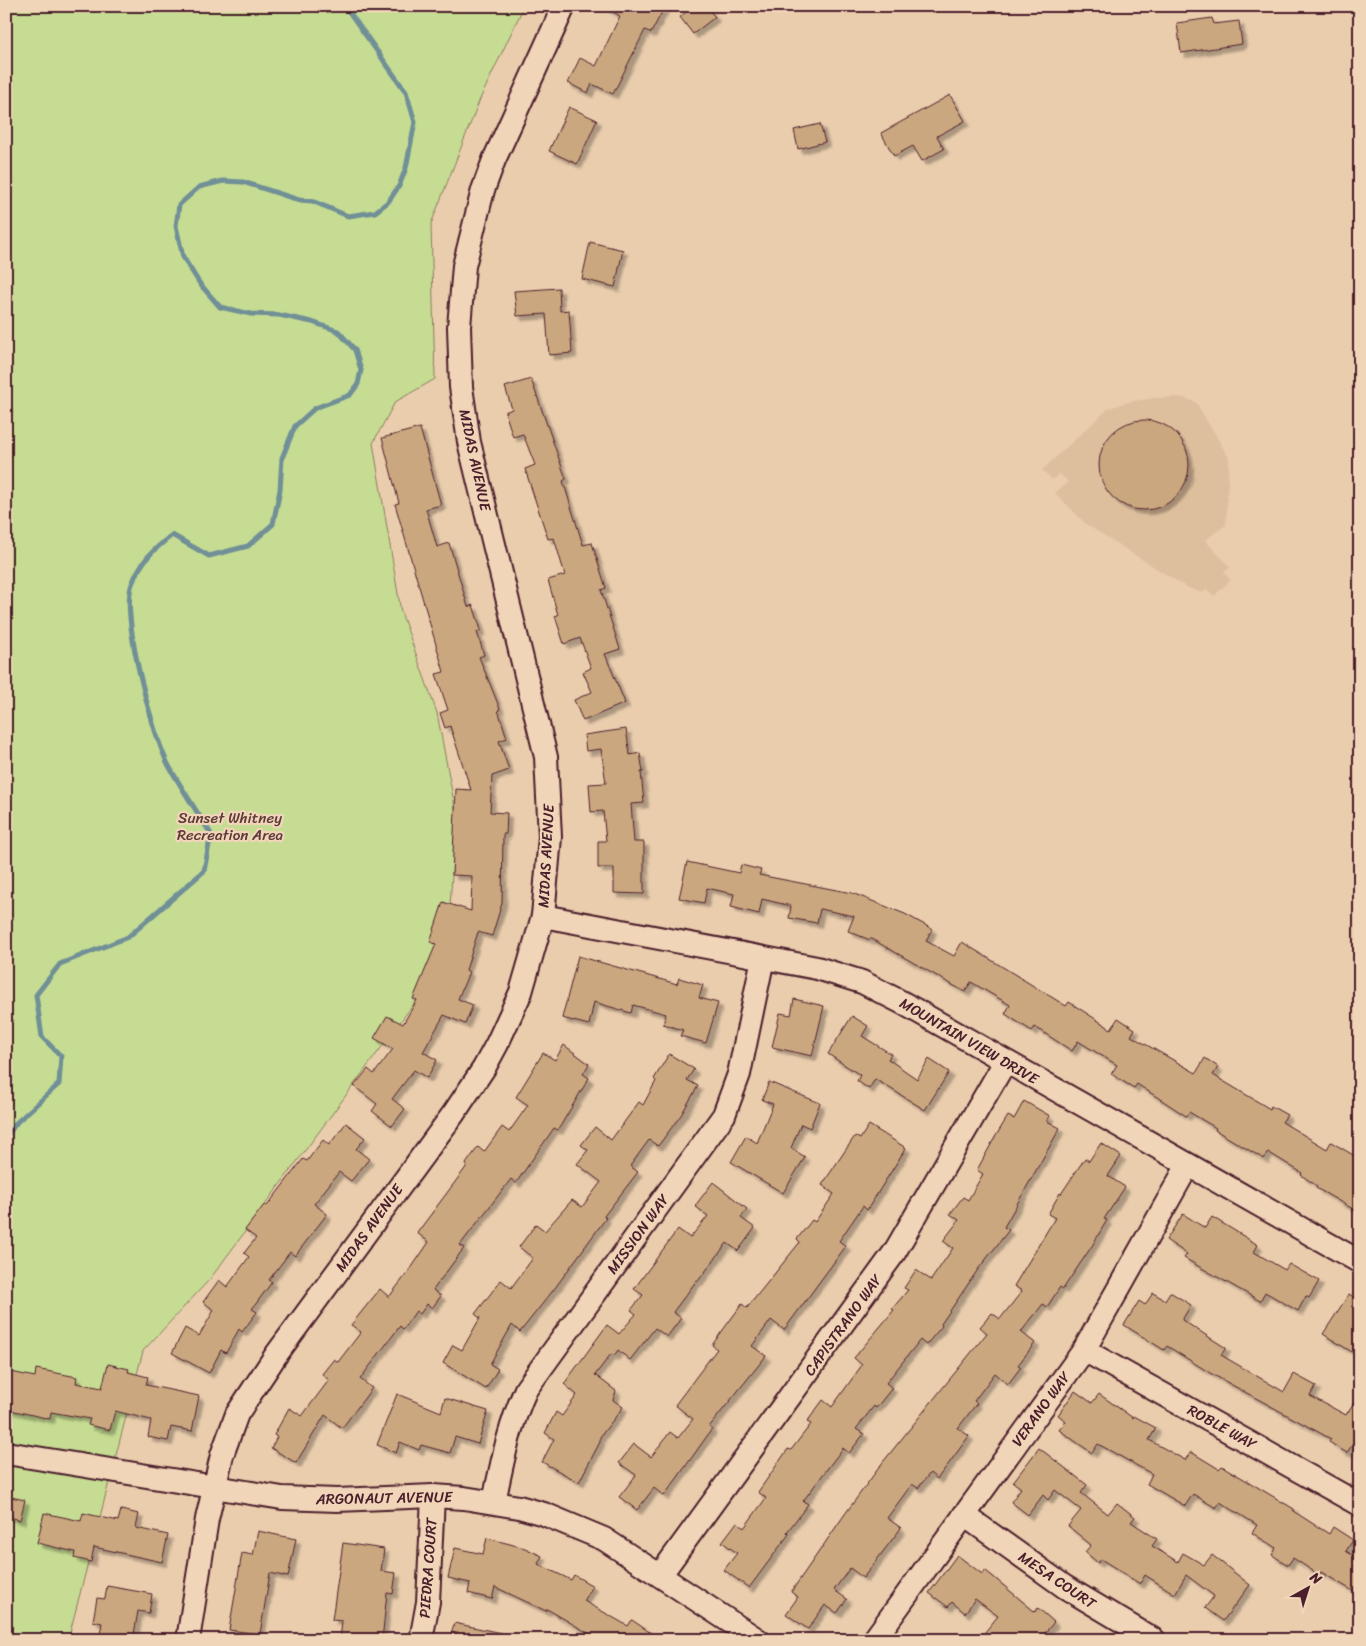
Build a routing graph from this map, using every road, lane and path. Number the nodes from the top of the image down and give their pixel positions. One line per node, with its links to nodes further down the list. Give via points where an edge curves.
1 (564, 6): 2 (street, MIDAS AVENUE, via 483,190 464,266 459,326 460,387 468,442 546,757 550,837)
2 (543, 916): 3 (street, MOUNTAIN VIEW DRIVE); 9 (street, MIDAS AVENUE, via 521,992 493,1052 454,1113 247,1396 227,1438)
3 (763, 958): 4 (street, MOUNTAIN VIEW DRIVE, via 817,968 862,982); 11 (street, MISSION WAY, via 739,1074 724,1115 526,1389 515,1413)
4 (1005, 1062): 5 (street, MOUNTAIN VIEW DRIVE); 14 (street, CAPISTRANO WAY, via 894,1253)
5 (1188, 1165): 6 (street, MOUNTAIN VIEW DRIVE); 7 (street, VERANO WAY)
6 (1360, 1262)
7 (1084, 1350): 12 (street, ROBLE WAY); 13 (street, VERANO WAY)
8 (6, 1453): 9 (street, ARGONAUT AVENUE)
9 (214, 1488): 10 (street, ARGONAUT AVENUE, via 313,1500); 15 (street, MIDAS AVENUE)
10 (433, 1496): 11 (street, ARGONAUT AVENUE); 16 (street, PIEDRA COURT, via 428,1602)
11 (494, 1502): 14 (street, ARGONAUT AVENUE, via 544,1514 581,1528 604,1538)
12 (1360, 1505)
13 (964, 1515): 18 (street, VERANO WAY); 19 (street, MESA COURT, via 1065,1587)
14 (660, 1574): 17 (street, ARGONAUT AVENUE)
15 (188, 1640)
16 (421, 1640)
17 (758, 1640)
18 (874, 1640)
19 (1154, 1640)

